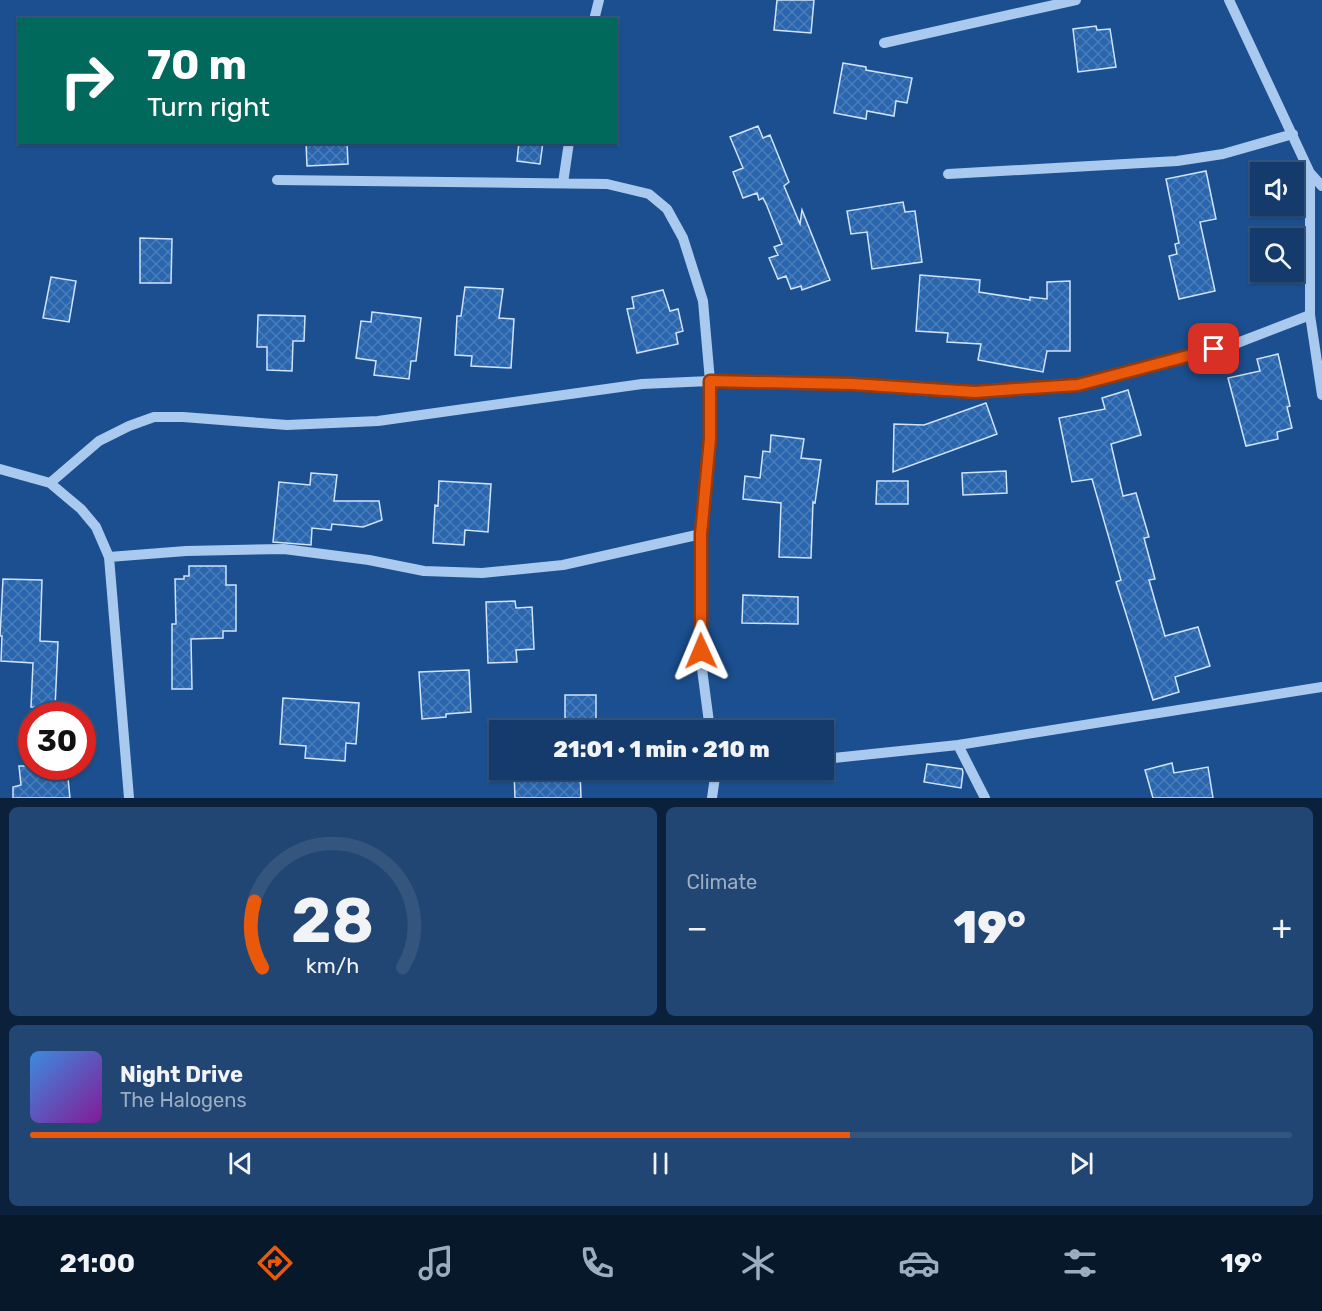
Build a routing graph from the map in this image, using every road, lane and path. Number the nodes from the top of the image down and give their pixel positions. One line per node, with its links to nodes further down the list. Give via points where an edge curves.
1 (598, 0): 4 (street)
2 (1076, 0): 5 (street)
3 (1229, 0): 6 (street)
4 (594, 18)
5 (884, 43)
6 (1293, 134): 8 (street); 9 (street, via 1223,154 1177,161)
7 (569, 144): 11 (street)
8 (1310, 173): 12 (street); 13 (street)
9 (948, 174)
10 (277, 180): 11 (street)
11 (563, 183): 14 (street, via 630,188 649,194 667,209 683,238 703,301)
12 (1322, 186)
13 (1310, 315): 14 (street, via 1232,345 1078,385 975,392); 15 (street)
14 (710, 381): 17 (street, via 642,384 378,421 287,425 154,417 99,441); 18 (street, via 710,439)
15 (1322, 395)
16 (0, 469): 17 (street)
17 (50, 483): 19 (street, via 96,527)
18 (701, 534): 19 (street, via 563,565 483,573 424,571 284,549); 21 (street, via 702,669)
19 (109, 557): 25 (street)
20 (1322, 687): 22 (street)
21 (709, 720)
22 (958, 745): 23 (street); 27 (street)
23 (834, 758)
24 (717, 780): 26 (street)
25 (129, 798)
26 (712, 798)
27 (985, 798)

